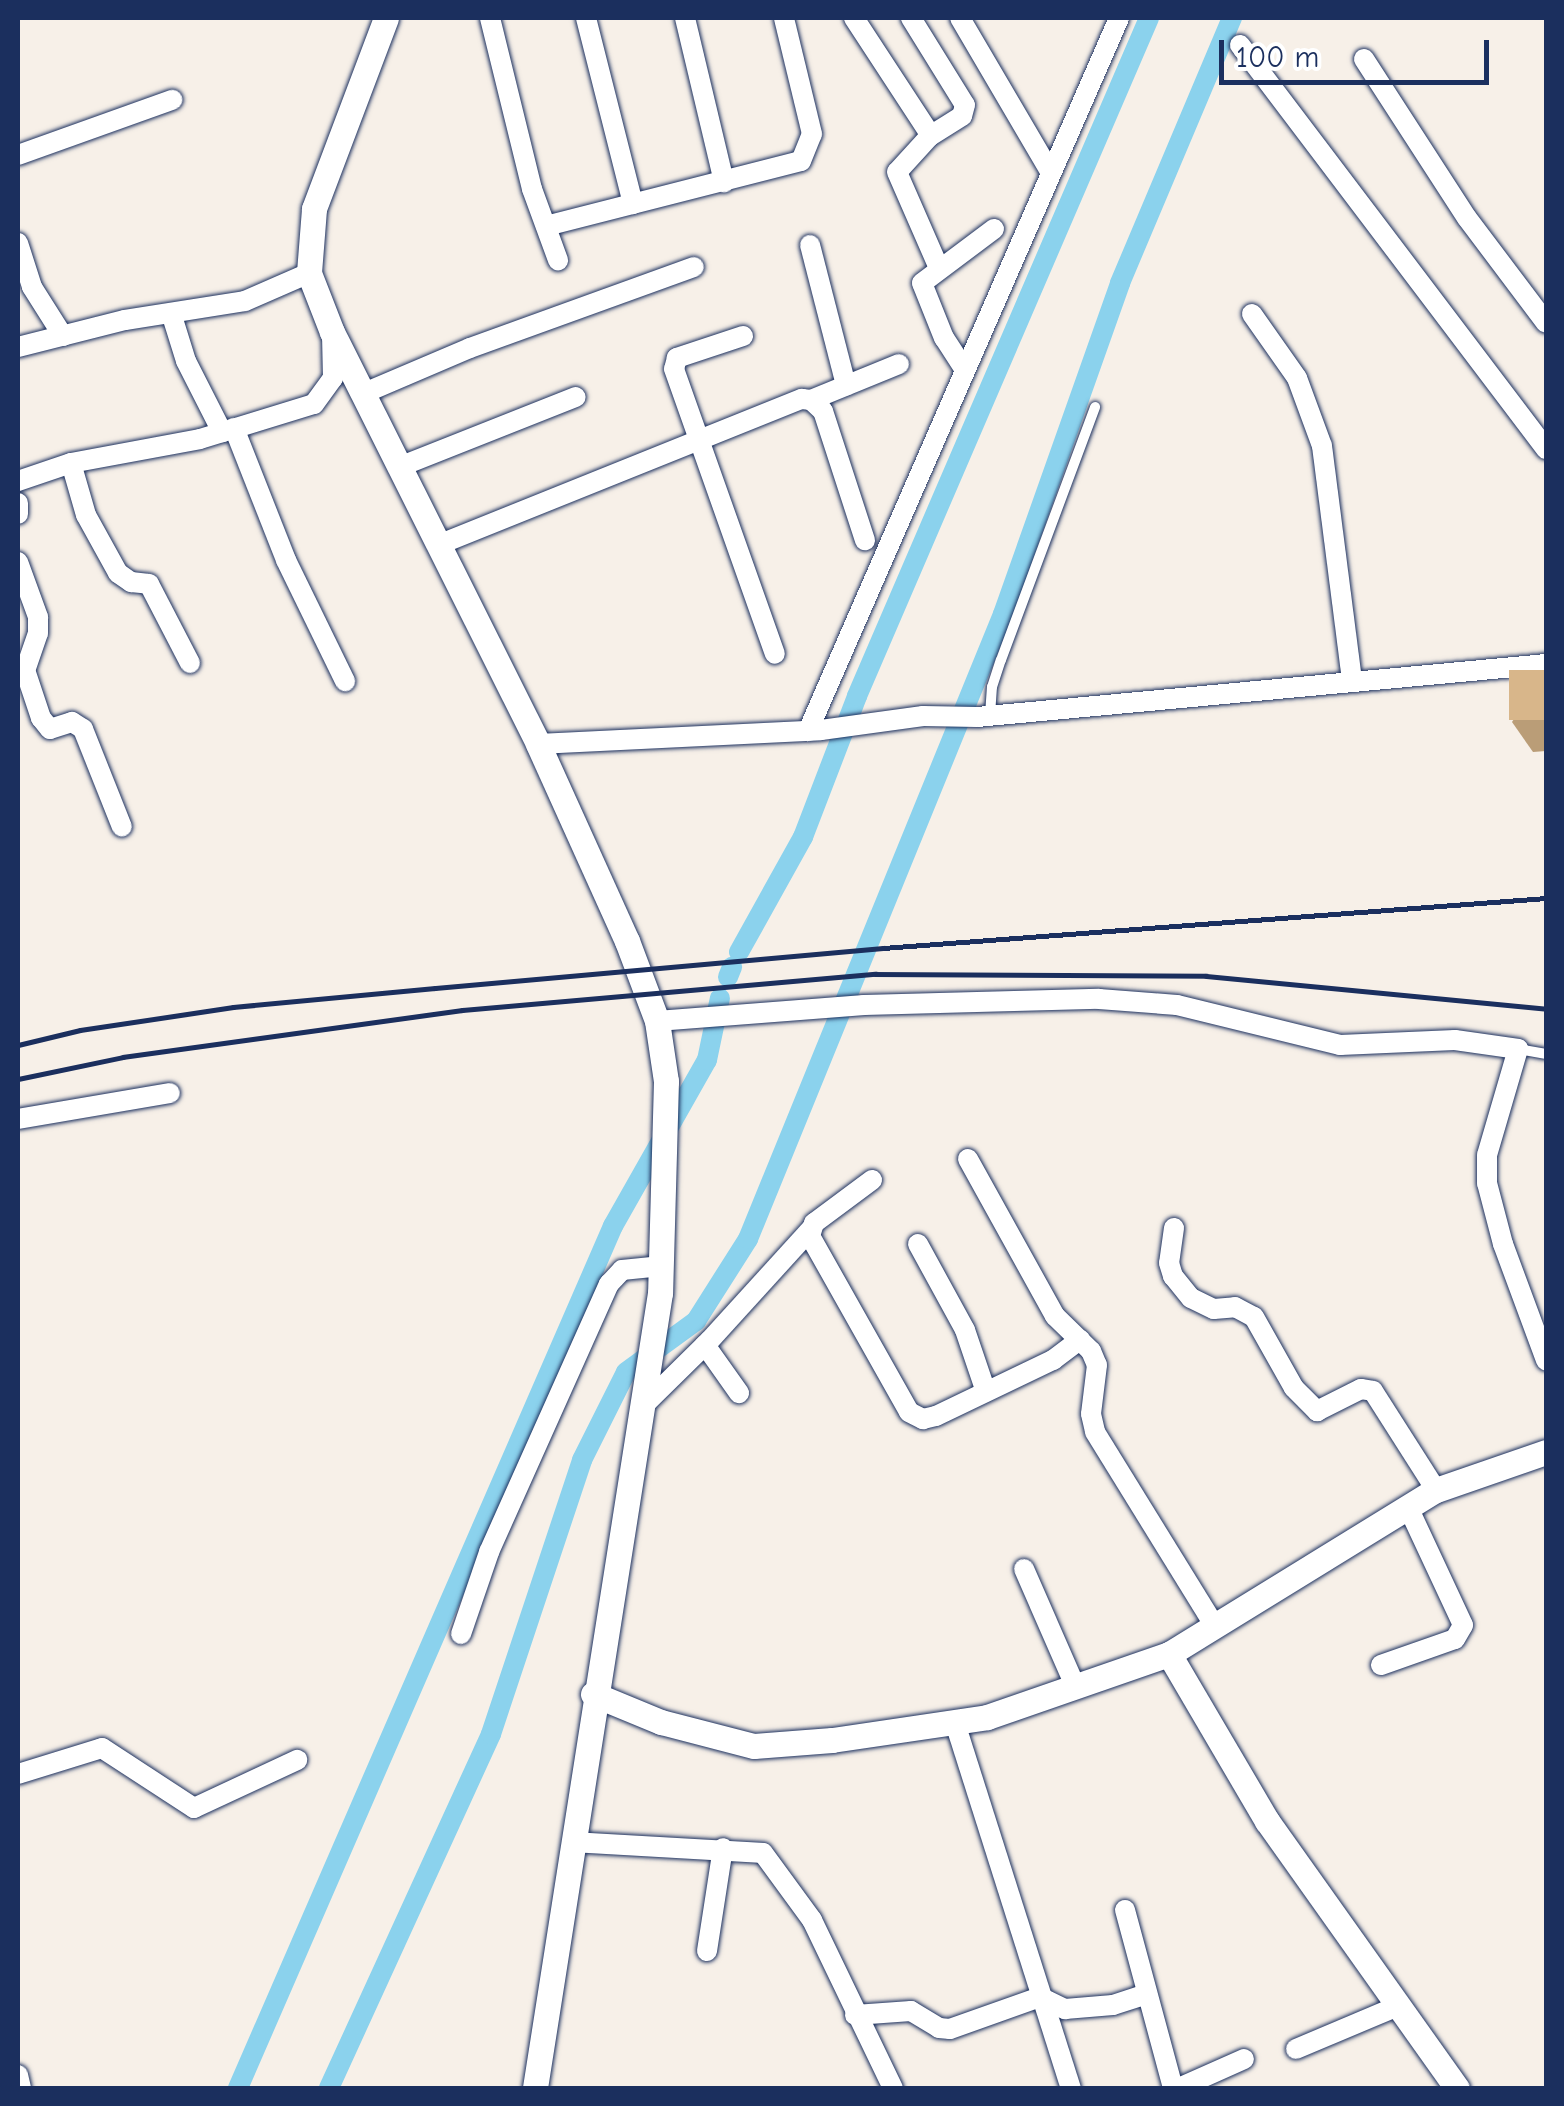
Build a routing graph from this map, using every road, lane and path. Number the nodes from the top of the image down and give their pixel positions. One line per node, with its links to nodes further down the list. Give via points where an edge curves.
1 (386, 18): 25 (street, via 314,209)
2 (490, 18): 18 (street)
3 (586, 18): 17 (street)
4 (685, 18): 16 (street)
5 (784, 18): 16 (street, via 810,146 801,161)
6 (854, 18): 13 (street)
7 (910, 18): 13 (street, via 965,105 962,116)
8 (960, 18): 15 (street)
9 (1119, 18): 15 (street)
10 (1240, 45): 42 (street)
11 (1364, 59): 28 (street, via 1467,218)
12 (172, 100): 14 (street)
13 (929, 137): 24 (street, via 896,172)
14 (18, 155)
15 (1051, 173): 34 (street)
16 (724, 182): 17 (street)
17 (633, 204): 18 (street)
18 (546, 226): 22 (street)
19 (994, 229): 24 (street)
20 (18, 243): 30 (street, via 32,287)
21 (810, 245): 35 (street)
22 (558, 260)
23 (694, 267): 36 (street)
24 (939, 268): 34 (street, via 924,279 923,289)
25 (309, 274): 27 (street, via 263,296); 29 (street)
26 (1252, 314): 54 (street, via 1297,378 1317,428)
27 (172, 316): 30 (street); 40 (street, via 186,361)
28 (1546, 323)
29 (332, 332): 36 (street); 40 (street, via 334,378 314,404)
30 (63, 336): 32 (street)
31 (744, 336): 41 (street, via 674,361)
32 (18, 347)
33 (899, 364): 35 (street)
34 (965, 370): 57 (street)
35 (846, 386): 38 (street)
36 (362, 394): 44 (street)
37 (576, 398): 44 (street)
38 (811, 400): 41 (street); 48 (street, via 823,411)
39 (1094, 407): 56 (lane)
40 (228, 430): 43 (street); 55 (street)
41 (698, 441): 49 (street); 51 (street)
42 (1546, 449)
43 (71, 463): 45 (street); 52 (street, via 86,515 118,574 152,588)
44 (399, 466): 49 (street)
45 (18, 481)
46 (18, 502): 47 (street)
47 (18, 514)
48 (865, 540)
49 (438, 545): 58 (street)
50 (18, 562): 59 (street, via 38,617 25,670 41,718 50,730 72,722 83,729)
51 (776, 654)
52 (190, 663)
53 (1546, 664): 54 (street)
54 (1352, 680): 56 (street)
55 (345, 682)
56 (983, 716): 57 (street)
57 (814, 730): 58 (street)
58 (538, 744): 60 (street)
59 (122, 826)
60 (657, 1021): 61 (street, via 864,1004 1100,999 1177,1005 1340,1045 1455,1040); 70 (street, via 666,1081)
61 (1518, 1049): 62 (lane); 73 (street, via 1487,1155 1487,1183)
62 (1546, 1054)
63 (170, 1093): 64 (street)
64 (18, 1118)
65 (968, 1159): 71 (street, via 1056,1316)
66 (872, 1180): 68 (street)
67 (1174, 1228): 78 (street, via 1173,1276 1191,1298 1254,1318 1294,1388 1318,1410 1360,1389 1372,1391)
68 (811, 1230): 72 (street); 74 (street, via 909,1412 924,1419)
69 (918, 1244): 74 (street, via 965,1330)
70 (662, 1266): 76 (street); 82 (street, via 622,1270 604,1293 489,1552)
71 (1080, 1340): 74 (street); 81 (street, via 1097,1365 1094,1432)
72 (706, 1345): 75 (street); 76 (street)
73 (1546, 1360)
74 (986, 1392)
75 (739, 1393)
76 (643, 1398): 86 (street)
77 (1546, 1452): 78 (street)
78 (1436, 1490): 79 (street)
79 (1408, 1507): 81 (street); 84 (street, via 1462,1632)
80 (1024, 1569): 85 (street)
81 (1216, 1628): 83 (street)
82 (461, 1634)
83 (1169, 1654): 85 (street); 96 (street, via 1267,1820)
84 (1381, 1665)
85 (1076, 1688): 87 (street)
86 (594, 1694): 87 (street, via 661,1722 754,1746); 90 (street)
87 (956, 1723): 95 (street)
88 (298, 1760): 89 (street, via 194,1808 102,1748)
89 (18, 1774)
90 (573, 1842): 91 (street); 102 (street)
91 (723, 1848): 93 (street); 97 (street, via 770,1858 812,1920)
92 (1126, 1910): 94 (street)
93 (708, 1951)
94 (1148, 1994): 95 (street, via 1065,2009); 105 (street)
95 (1040, 1997): 97 (street, via 950,2028 911,2011); 104 (street)
96 (1398, 2006): 98 (street); 106 (street)
97 (855, 2014): 103 (street)
98 (1296, 2049)
99 (1244, 2059): 105 (street)
100 (18, 2076): 101 (street)
101 (20, 2088)
102 (535, 2088)
103 (893, 2088)
104 (1071, 2088)
105 (1176, 2088)
106 (1457, 2088)

